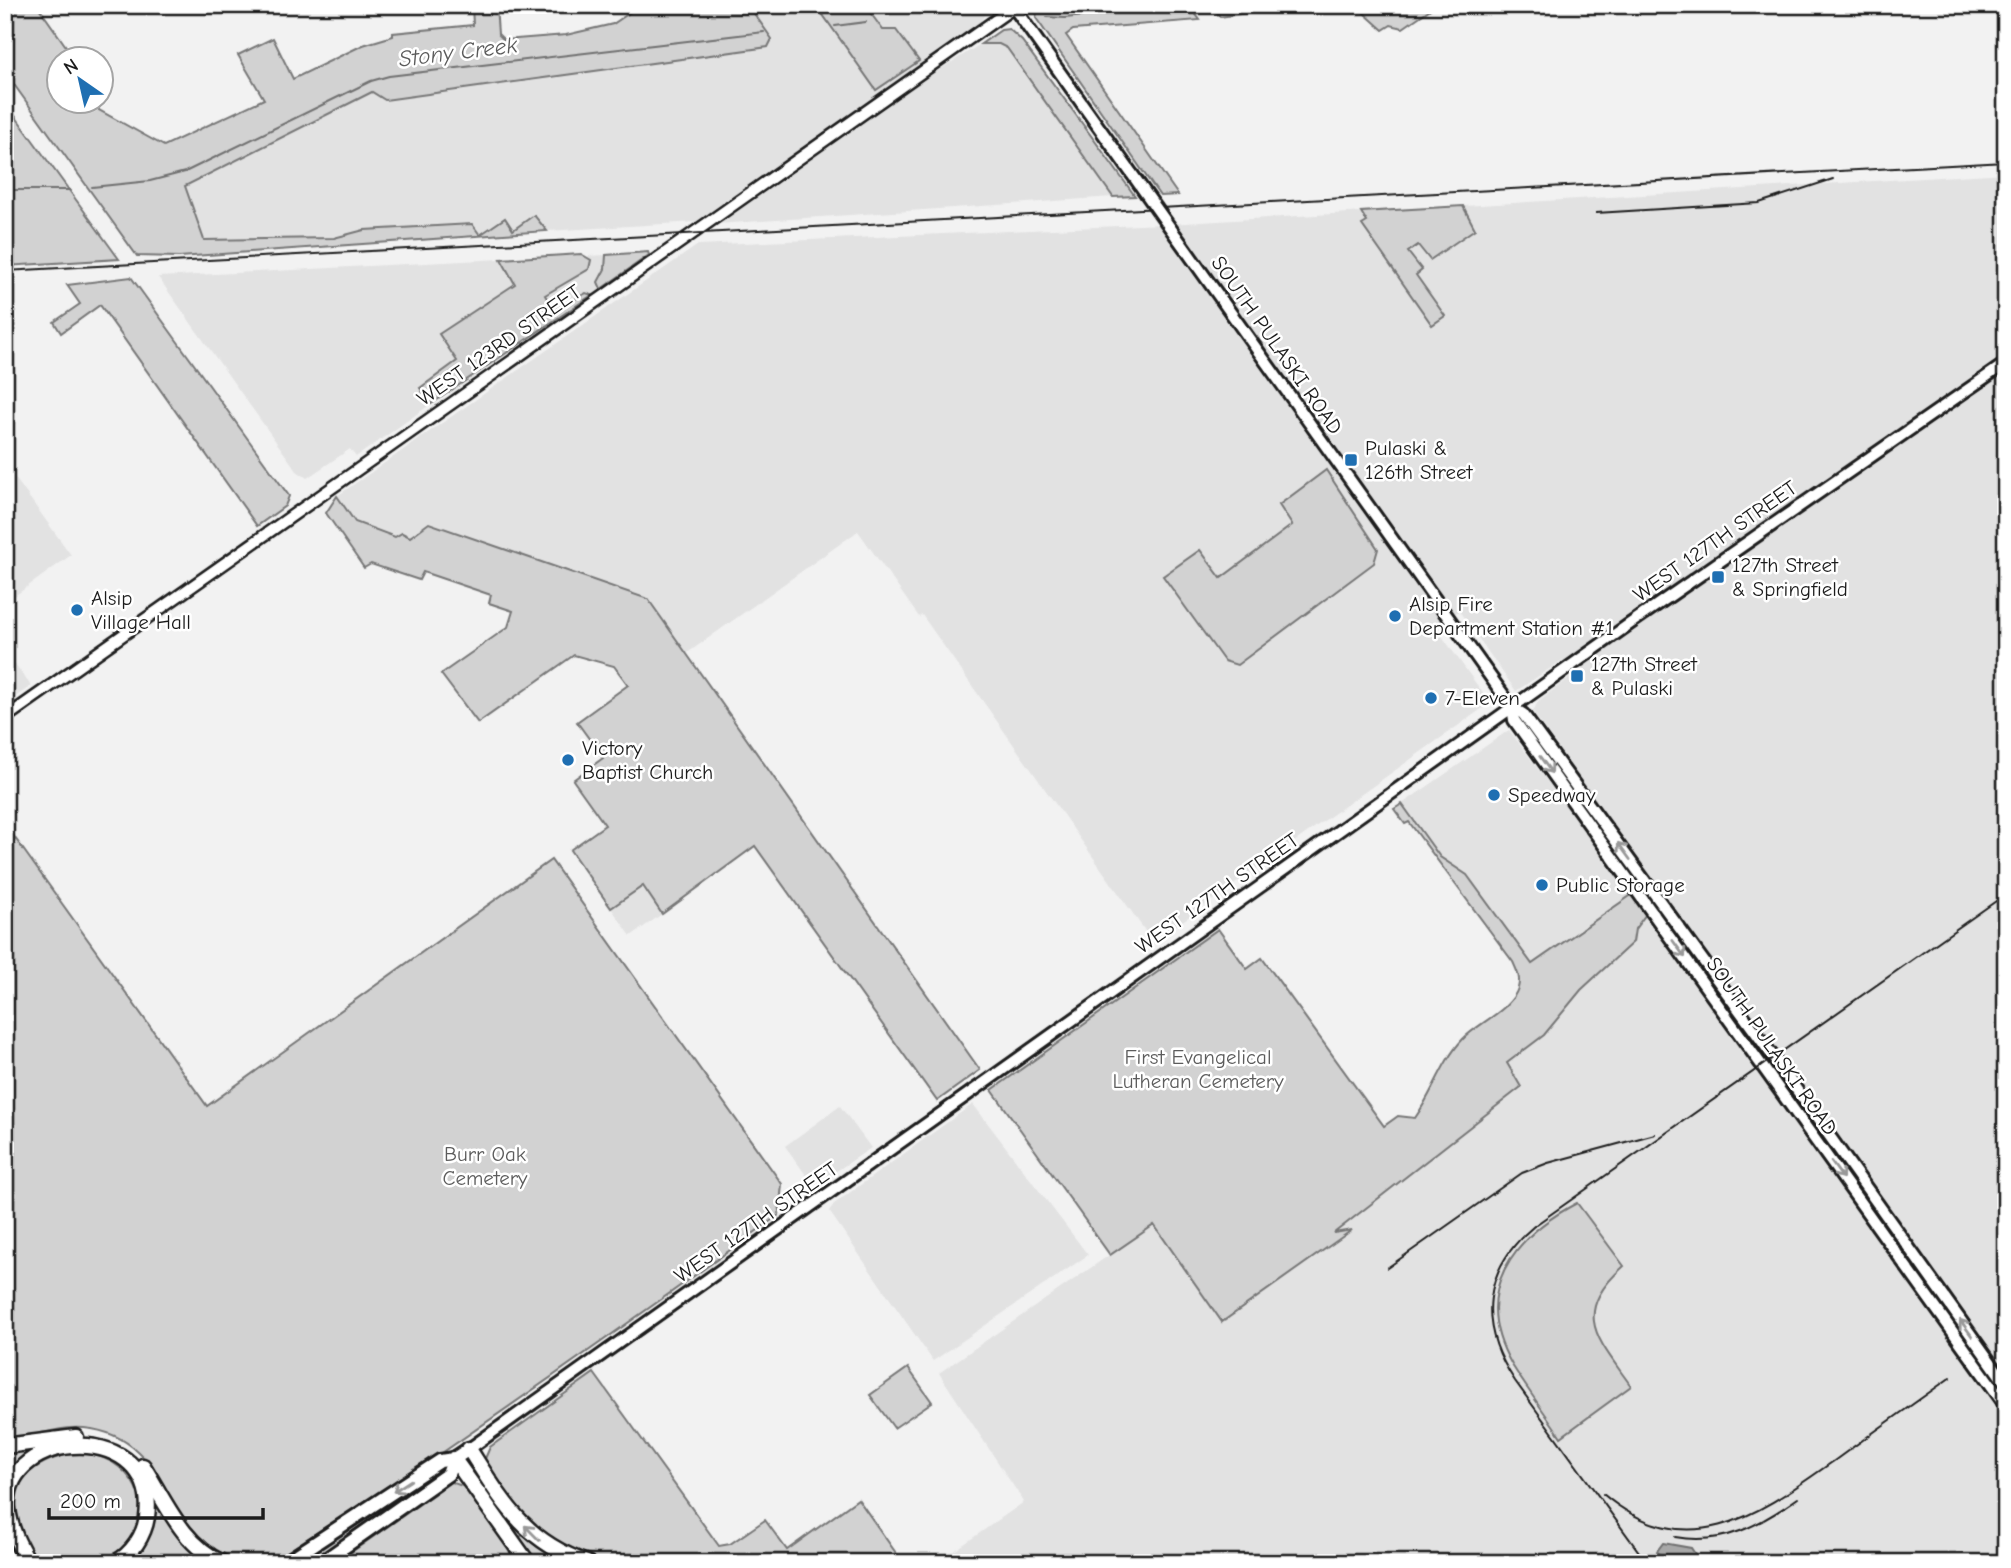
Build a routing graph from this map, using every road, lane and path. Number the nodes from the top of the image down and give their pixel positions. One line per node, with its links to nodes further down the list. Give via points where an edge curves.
1 (1014, 6): 3 (main road, SOUTH PULASKI ROAD, bridge); 4 (street, WEST 123RD STREET)
2 (2006, 363): 3 (main road, WEST 127TH STREET)
3 (1512, 707): 5 (main road, SOUTH PULASKI ROAD, one-way to 3, via 1637,869 1523,714); 6 (main road, SOUTH PULASKI ROAD, one-way to 6, via 1514,720); 8 (main road, WEST 127TH STREET)
4 (5, 718)
5 (2006, 1384)
6 (2006, 1406)
7 (5, 1446): 13 (highway, via 88,1436 116,1443 143,1466 190,1541)
8 (469, 1449): 9 (main road, WEST 127TH STREET); 16 (highway, one-way to 8, via 562,1555 538,1539 504,1503)
9 (454, 1459): 10 (highway); 14 (main road, WEST 127TH STREET, one-way to 14, via 440,1461); 15 (main road, WEST 127TH STREET, via 448,1474)
10 (527, 1561)
11 (28, 1562): 12 (highway, via 12,1531 8,1506 13,1484 40,1454 76,1444 97,1446 122,1457 140,1477 146,1492 142,1535 125,1558)
12 (114, 1563)
13 (223, 1563)
14 (285, 1563)
15 (321, 1563)
16 (587, 1563)

